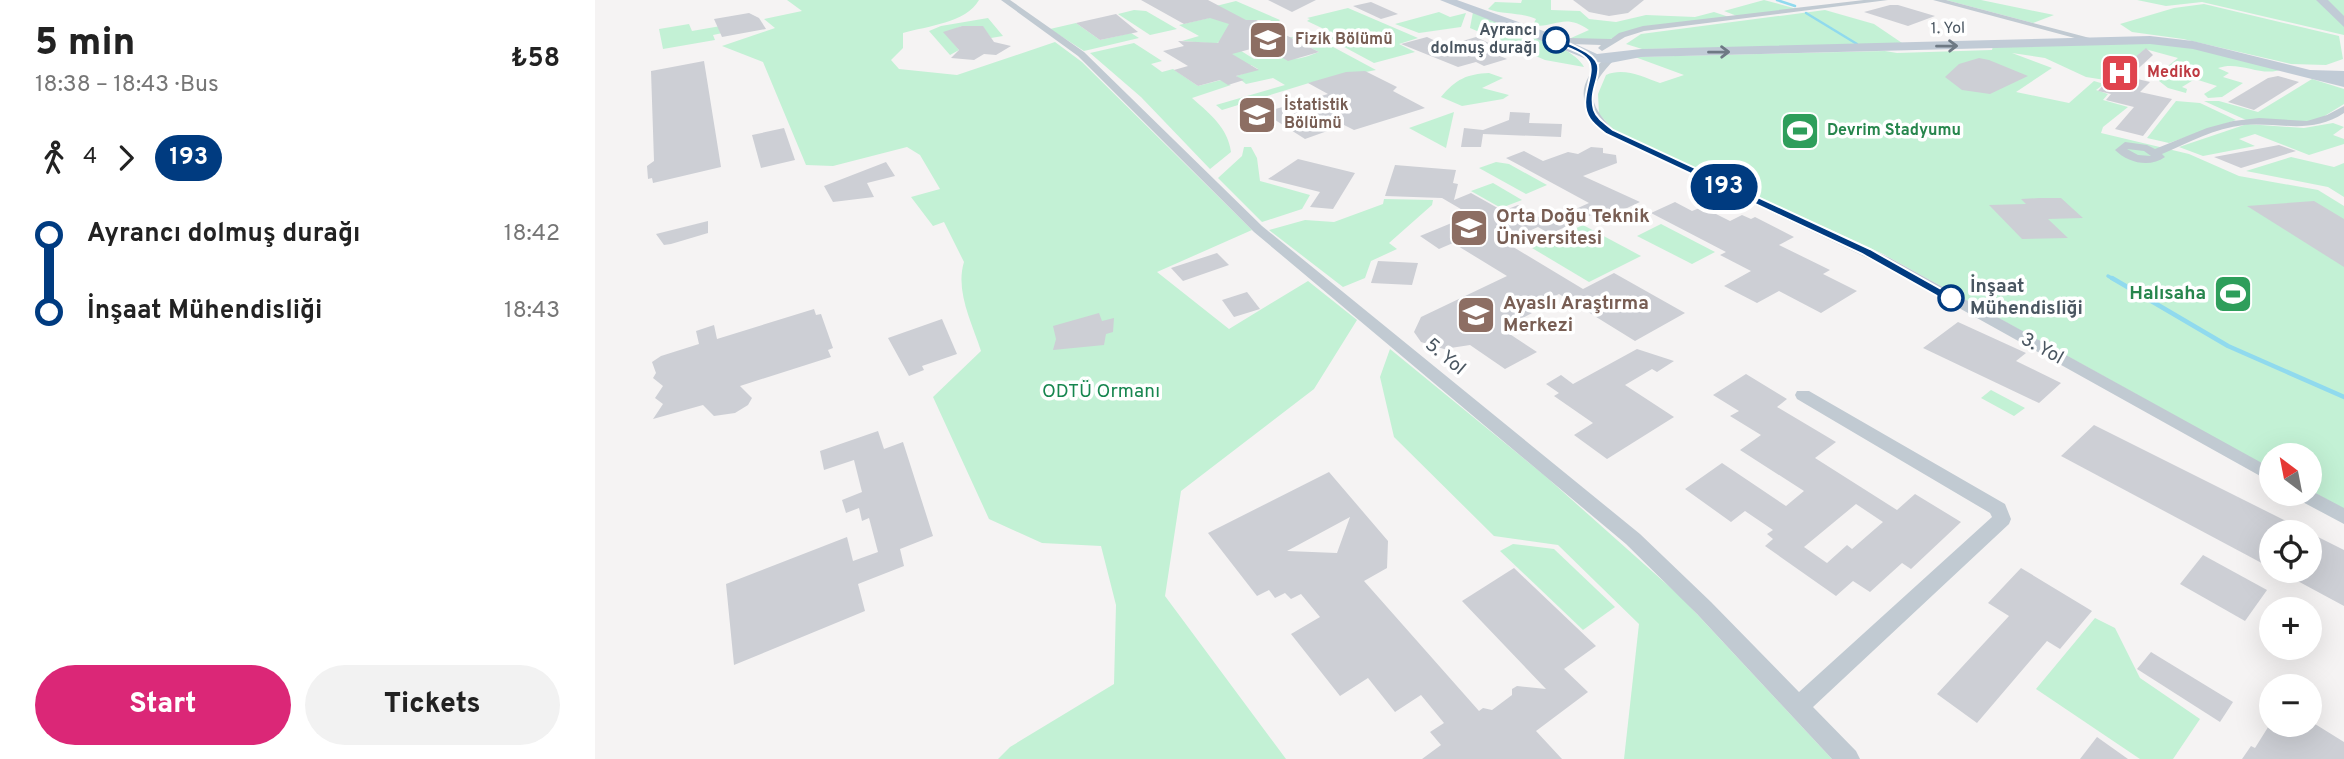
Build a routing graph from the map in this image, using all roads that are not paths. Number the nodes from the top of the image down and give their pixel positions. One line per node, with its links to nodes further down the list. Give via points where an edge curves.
1 (1005, 0): 21 (street, 5. Yol, via 1081,54 1258,229 1633,539)
2 (1446, 0): 6 (street, 1. Yol)
3 (1884, 0): 8 (street, via 1643,29)
4 (1937, 0): 9 (street)
5 (2322, 0): 7 (street)
6 (1463, 4): 10 (street, 1. Yol); 12 (street, 1. Yol)
7 (2344, 23)
8 (1618, 39): 10 (street); 11 (street, via 1615,44 1622,49); 12 (street)
9 (2069, 39): 11 (street, 1. Yol, one-way to 9); 14 (street, 1. Yol, via 2178,42)
10 (1570, 41): 12 (street, 1. Yol)
11 (1651, 53): 12 (street, 1. Yol)
12 (1599, 56): 18 (street, 3. Yol, via 1590,83 1589,108 1609,132 1885,261)
13 (2344, 66): 14 (street)
14 (2332, 78)
15 (2344, 109): 16 (street, via 2320,124 2225,126)
16 (2156, 152)
17 (1803, 395): 21 (street, via 1999,509 2003,519)
18 (2259, 469)
19 (2322, 505): 20 (street)
20 (2344, 517)
21 (1798, 707): 22 (street, 5. Yol)
22 (1848, 759)

